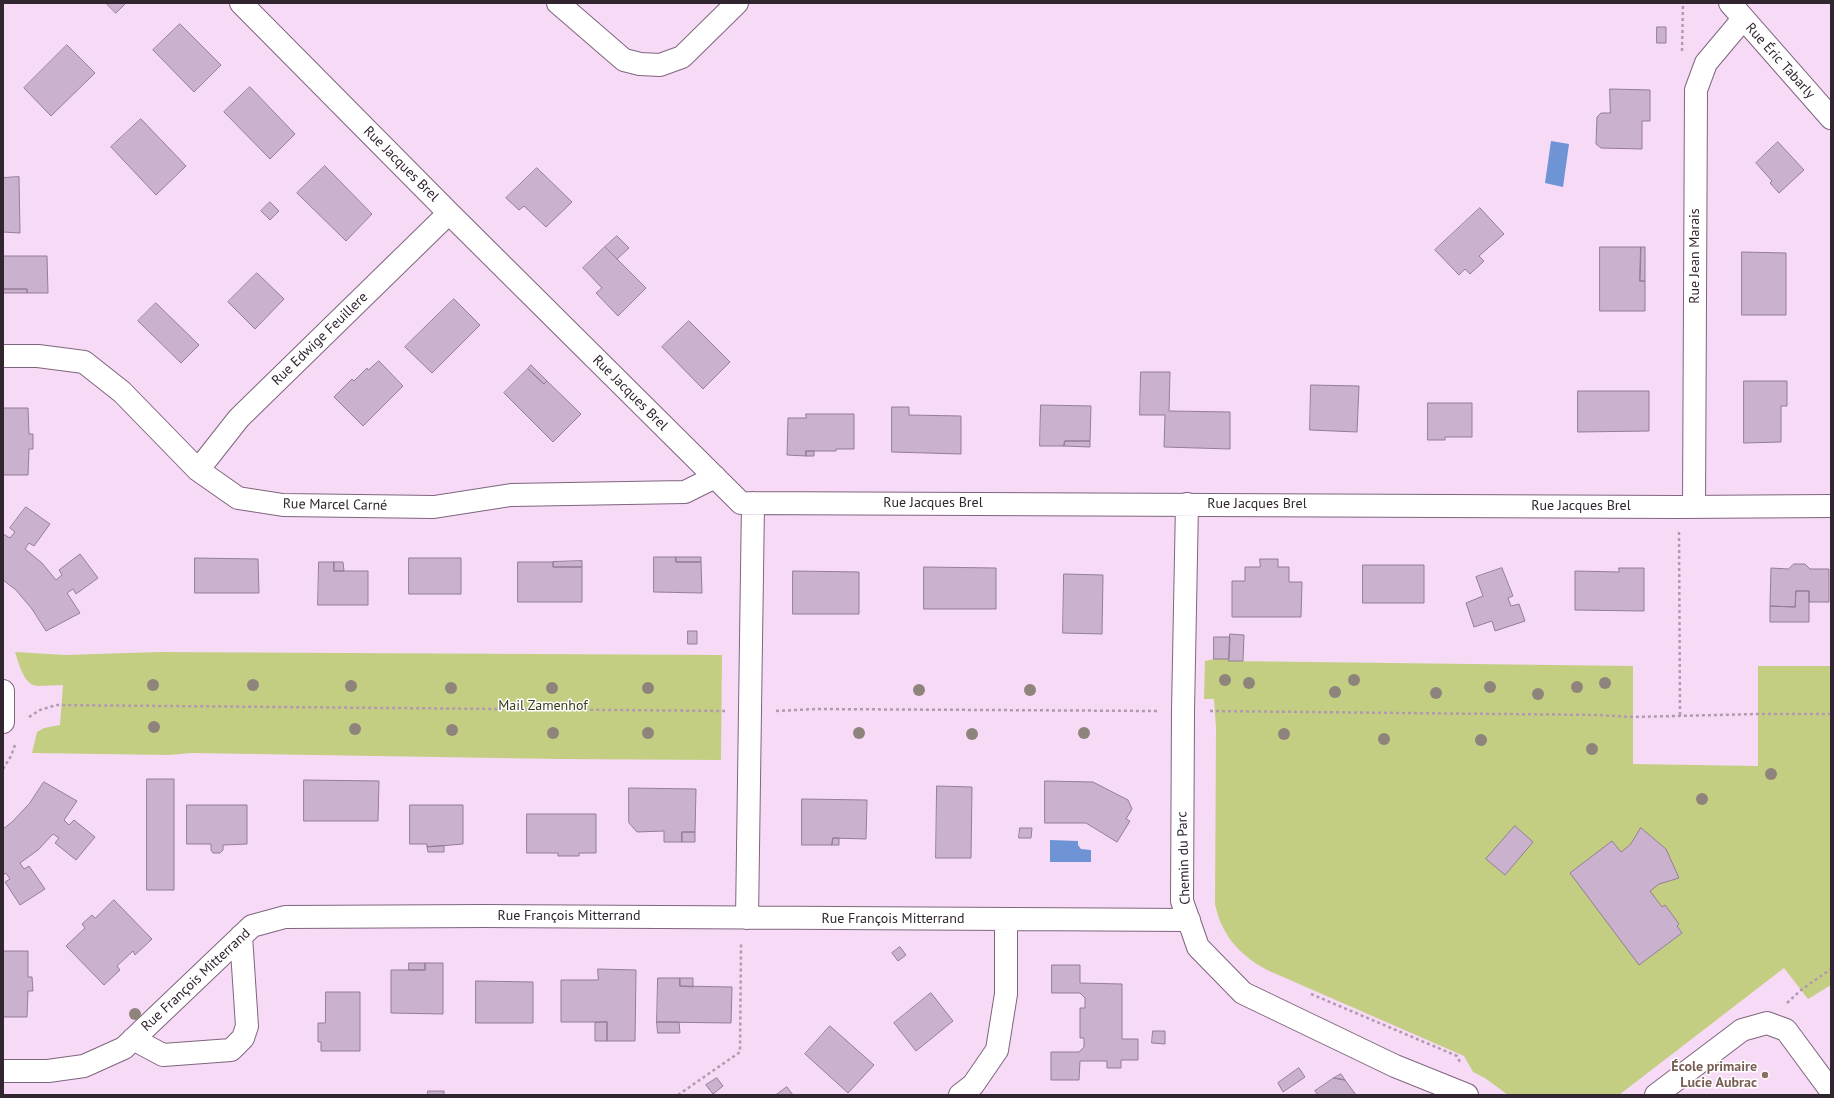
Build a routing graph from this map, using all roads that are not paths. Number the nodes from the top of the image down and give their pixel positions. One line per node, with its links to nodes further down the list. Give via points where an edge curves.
1 (241, 3): 6 (street, Rue Jacques Brel)
2 (558, 3): 3 (street, via 624,60 660,65 682,57)
3 (737, 3)
4 (1736, 11): 5 (street, Rue Éric Tabarly); 13 (street, Rue Jean Marais, via 1706,64 1696,90)
5 (1831, 118)
6 (449, 213): 8 (street, Rue Edwige Feuillere, via 239,418); 9 (street, Rue Jacques Brel)
7 (3, 356): 8 (street, Rue Marcel Carné, via 38,356 84,362 122,392)
8 (198, 470): 9 (street, Rue Marcel Carné, via 238,498 283,505 434,507 511,495 685,492)
9 (715, 477): 10 (street, Rue Jacques Brel, via 741,503)
10 (753, 503): 11 (street, Rue Jacques Brel); 16 (street)
11 (1187, 504): 13 (street, Rue Jacques Brel); 18 (street, Chemin du Parc, via 1182,901)
12 (1831, 506): 13 (street, Rue Jacques Brel)
13 (1694, 507)
14 (3, 692): 15 (street)
15 (3, 722)
16 (747, 918): 17 (street, Rue François Mitterrand); 19 (street, Rue François Mitterrand, via 285,917 252,926)
17 (1006, 919): 18 (street, Rue François Mitterrand); 24 (street, via 1006,994 997,1050 973,1085)
18 (1189, 920): 23 (street, Chemin du Parc, via 1198,947 1243,993 1395,1066)
19 (241, 936): 20 (street, Rue François Mitterrand); 20 (street, via 247,1026 243,1038 232,1050 163,1055)
20 (134, 1039): 21 (street, Rue François Mitterrand, via 124,1048 84,1066 48,1071)
21 (3, 1071)
22 (1831, 1091): 25 (street, via 1786,1030 1767,1023 1742,1030)
23 (1463, 1093)
24 (960, 1095)
25 (1656, 1095)

